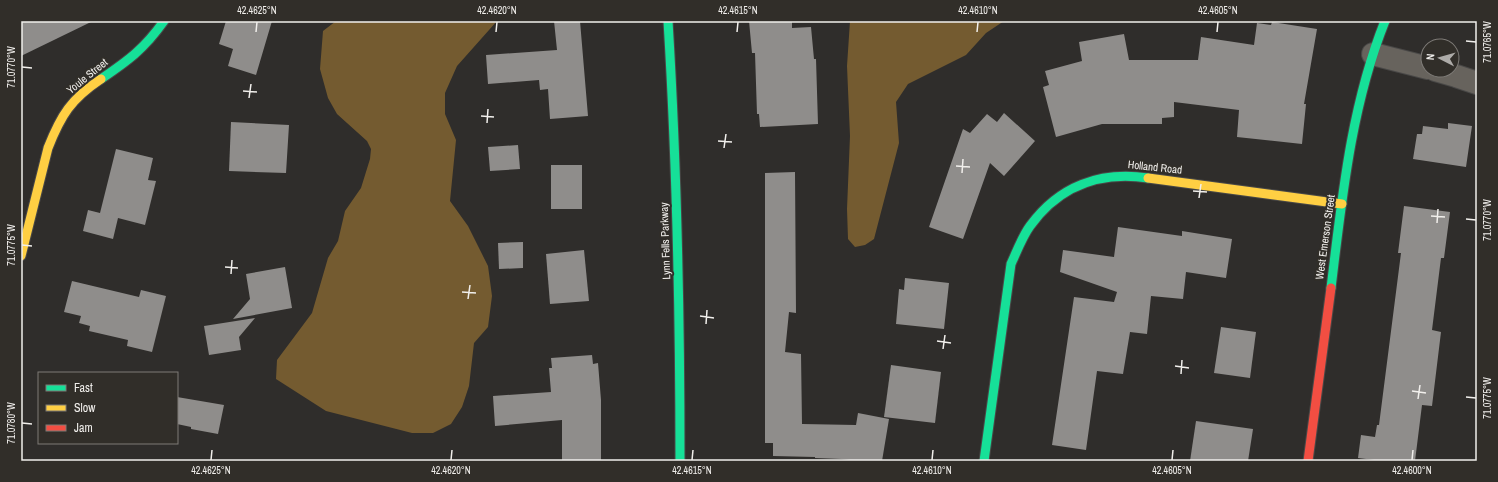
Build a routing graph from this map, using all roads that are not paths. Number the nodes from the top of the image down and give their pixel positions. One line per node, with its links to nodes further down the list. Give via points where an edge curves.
1 (164, 21): 9 (street, Youle Street, via 145,45 83,92 61,118 48,148)
2 (668, 21): 10 (street, Lynn Fells Parkway, via 673,92 679,305)
3 (1385, 21): 4 (street, West Emerson Street)
4 (1373, 54): 5 (street); 8 (street, West Emerson Street, via 1353,131)
5 (1420, 66)
6 (1460, 77): 7 (street)
7 (1477, 83)
8 (1342, 204): 11 (street, Holland Road, via 1129,175 1086,182 1060,195 1030,225 1011,264); 12 (street, West Emerson Street)
9 (21, 256)
10 (680, 461)
11 (984, 461)
12 (1308, 461)

